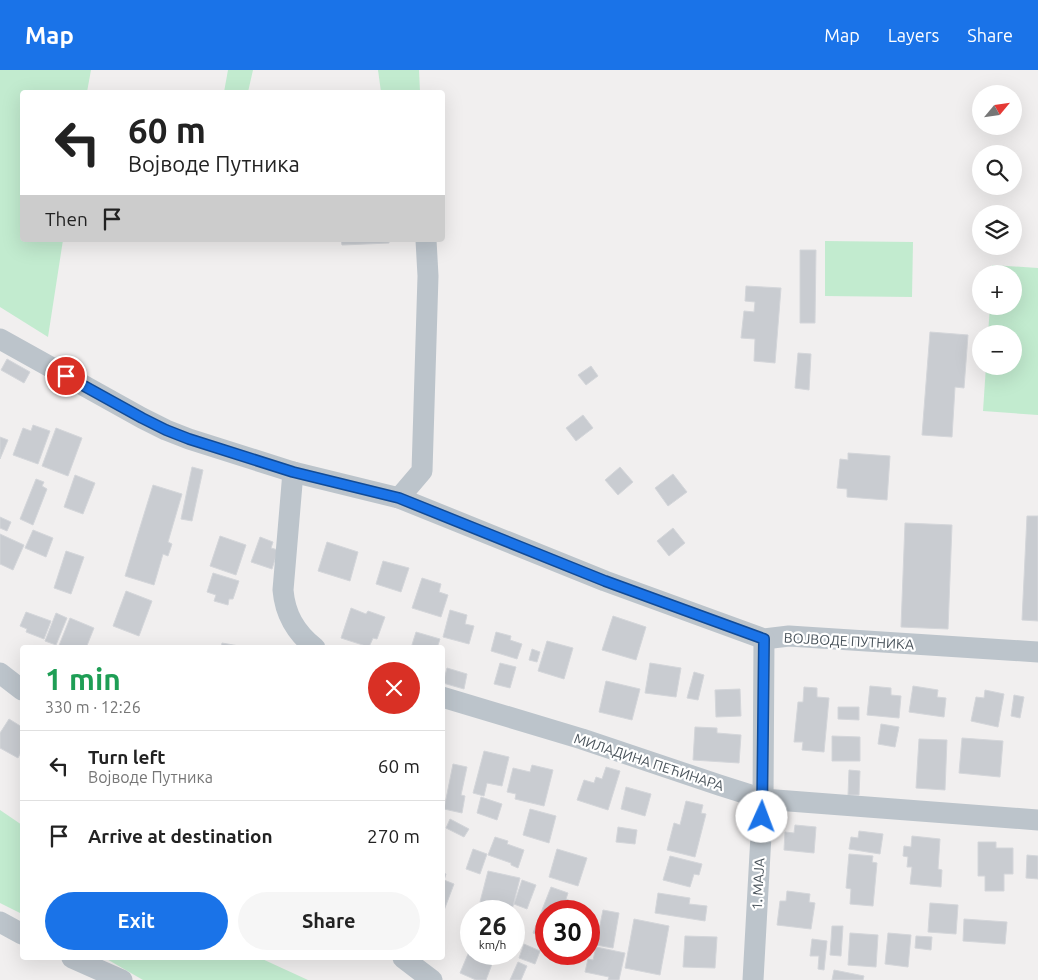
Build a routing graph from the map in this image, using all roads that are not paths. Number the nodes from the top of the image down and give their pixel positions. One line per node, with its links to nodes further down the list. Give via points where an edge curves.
1 (426, 242): 4 (street, via 422,471)
2 (0, 338): 3 (street, ВОЈВОДЕ ПУТНИКА, via 166,430)
3 (293, 472): 4 (street, ВОЈВОДЕ ПУТНИКА); 6 (street, via 284,604 299,633)
4 (399, 498): 5 (street, ВОЈВОДЕ ПУТНИКА, via 605,581)
5 (764, 639): 7 (street, ВОЈВОДЕ ПУТНИКА, via 789,636); 11 (street, 1. МАЈА)
6 (312, 645)
7 (1038, 652)
8 (0, 673): 9 (street)
9 (20, 688)
10 (445, 698): 11 (street, МИЛАДИНА ПЕЋИНАРА)
11 (763, 799): 12 (street, МИЛАДИНА ПЕЋИНАРА); 19 (street, 1. МАЈА)
12 (1038, 820)
13 (0, 922): 14 (street)
14 (20, 933)
15 (77, 960): 17 (street)
16 (406, 960): 18 (street)
17 (122, 980)
18 (432, 980)
19 (753, 980)

